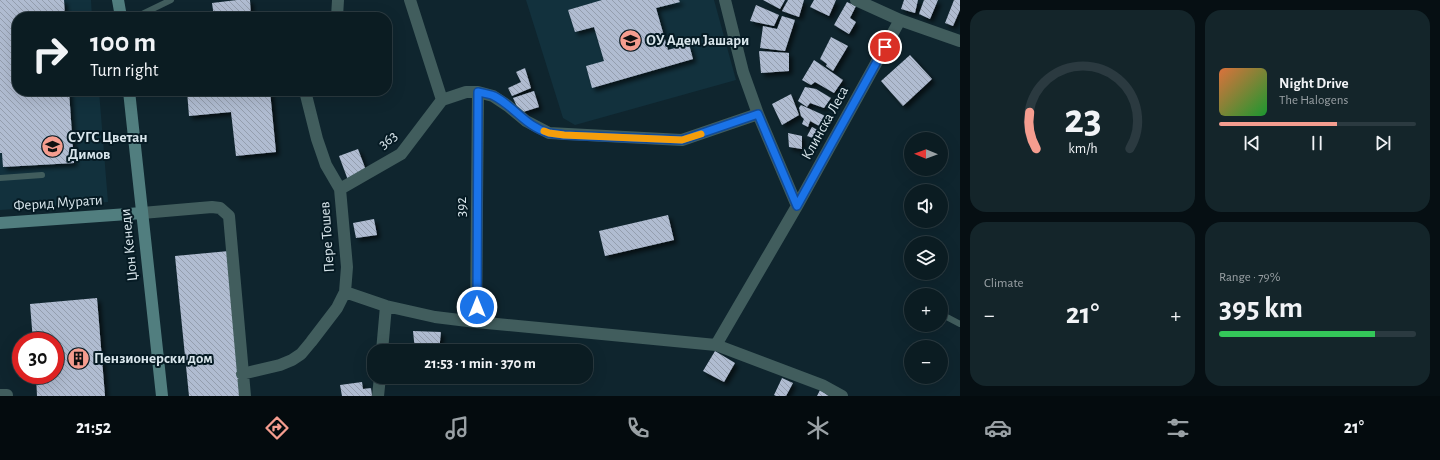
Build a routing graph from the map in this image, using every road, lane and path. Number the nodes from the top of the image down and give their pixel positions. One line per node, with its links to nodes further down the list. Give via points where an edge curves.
1 (118, 0): 7 (street)
2 (171, 0): 8 (lane)
3 (338, 0): 9 (street)
4 (410, 0): 15 (street)
5 (726, 0): 16 (street, via 743,72)
6 (856, 0): 10 (street)
7 (120, 12)
8 (146, 12)
9 (337, 12)
10 (900, 20): 11 (street); 20 (street, Клинска Леса)
11 (960, 40)
12 (478, 92): 15 (street, via 466,92); 16 (street, via 493,96 538,128 564,135 682,140); 26 (street, 392)
13 (130, 96): 21 (street, Џон Кенеди)
14 (306, 96): 19 (street, Пере Тошев, via 326,165)
15 (442, 100): 19 (street, 363, via 401,154)
16 (758, 114): 20 (street)
17 (42, 175): 18 (lane)
18 (0, 178)
19 (340, 189): 23 (street, Пере Тошев, via 347,266)
20 (797, 206): 29 (street, Клинска Леса)
21 (142, 213): 22 (street, Ферид Мурати); 30 (street, via 212,207 220,208 229,216); 32 (street, Џон Кенеди)
22 (0, 223)
23 (345, 292): 24 (street); 30 (street, via 337,308 301,354 280,365)
24 (386, 306): 26 (street, via 435,317); 28 (street)
25 (948, 318): 27 (lane)
26 (476, 322): 29 (street)
27 (960, 324)
28 (383, 344)
29 (716, 345): 35 (street, via 822,385)
30 (242, 374): 33 (street)
31 (379, 384): 34 (street)
32 (162, 396)
33 (245, 396)
34 (378, 396)
35 (842, 396)

